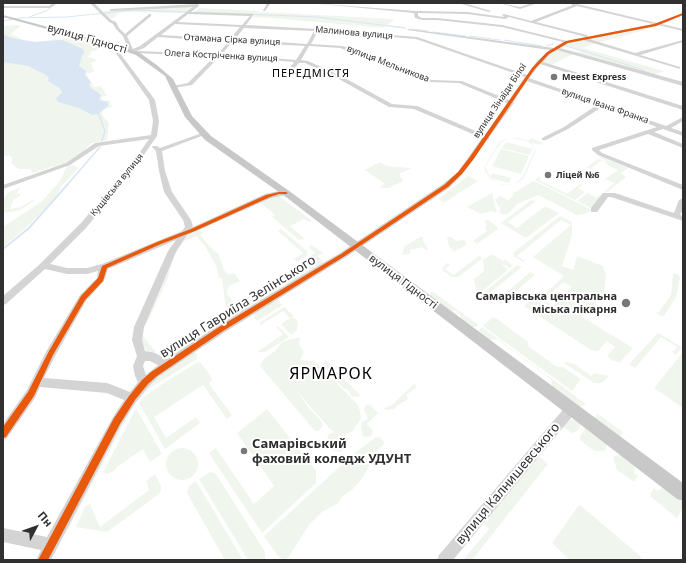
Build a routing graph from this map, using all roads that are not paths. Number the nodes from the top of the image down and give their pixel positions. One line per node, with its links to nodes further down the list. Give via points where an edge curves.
1 (55, 3): 11 (street, via 50,7)
2 (92, 3): 34 (street, via 115,23)
3 (201, 3): 15 (street)
4 (269, 3): 19 (street)
5 (311, 3): 12 (street)
6 (460, 3): 17 (street); 22 (street)
7 (502, 3): 8 (street, via 520,8 533,4); 13 (street)
8 (529, 3)
9 (569, 3): 14 (street)
10 (583, 3): 14 (street)
11 (4, 5)
12 (365, 5): 21 (street)
13 (496, 5)
14 (578, 5): 27 (street); 29 (street)
15 (196, 6): 18 (street); 20 (street)
16 (490, 7): 17 (street)
17 (483, 9): 26 (street)
18 (111, 10)
19 (264, 10)
20 (189, 12): 28 (street); 30 (street, via 253,15)
21 (416, 12): 22 (street); 39 (street, вулиця Зінаїди Білої, via 416,17 422,19 502,26)
22 (467, 13): 26 (street, via 506,18)
23 (683, 14): 29 (street, вулиця Зінаїди Білої)
24 (150, 15): 34 (street)
25 (3, 16): 42 (main road, вулиця Гідності)
26 (508, 16): 27 (street)
27 (532, 22): 36 (street)
28 (174, 23): 30 (street, Малинова вулиця); 35 (street)
29 (659, 24): 33 (street); 36 (street, вулиця Зінаїди Білої)
30 (243, 26): 31 (street, Малинова вулиця); 38 (street)
31 (317, 30): 41 (street); 51 (street, Малинова вулиця, via 417,38)
32 (409, 30): 43 (street)
33 (683, 30)
34 (124, 36): 44 (street)
35 (156, 36): 38 (street, Отамана Сірка вулиця); 44 (street)
36 (590, 37): 37 (street, вулиця Зінаїди Білої)
37 (582, 38): 39 (street, вулиця Зінаїди Білої); 46 (street)
38 (231, 40): 41 (street, Отамана Сірка вулиця); 45 (street)
39 (567, 42): 43 (street, вулиця Зінаїди Білої)
40 (683, 42): 46 (street)
41 (308, 44): 47 (street); 54 (street, вулиця Мельникова, via 341,47 430,81 460,82)
42 (118, 47): 44 (main road, вулиця Гідності); 62 (street, Кущівська вулиця, via 117,52 152,100 156,121)
43 (555, 49): 48 (street, вулиця Зінаїди Білої); 52 (street)
44 (132, 52): 45 (street, Олега Костріченка вулиця); 53 (main road, вулиця Гідності, via 167,75)
45 (219, 55): 47 (street, Олега Костріченка вулиця); 53 (street, via 190,84)
46 (634, 55): 49 (street)
47 (299, 61): 50 (street); 63 (street, Олега Костріченка вулиця, via 324,70 391,106 415,107)
48 (539, 62): 51 (street, вулиця Зінаїди Білої); 56 (street)
49 (678, 68)
50 (285, 78)
51 (527, 78): 54 (street, вулиця Зінаїди Білої); 55 (street, вулиця Івана Франка)
52 (683, 84)
53 (175, 87): 60 (main road, вулиця Гідності, via 189,117)
54 (511, 103): 63 (street, вулиця Зінаїди Білої)
55 (601, 105): 58 (street, вулиця Івана Франка); 64 (street)
56 (683, 108)
57 (683, 119): 58 (street)
58 (664, 127): 59 (street); 61 (street, вулиця Івана Франка)
59 (647, 131): 66 (street); 69 (street, via 594,149 600,154)
60 (204, 134): 67 (street); 70 (main road, вулиця Гідності)
61 (683, 134)
62 (154, 136): 65 (street, Кущівська вулиця); 68 (street, via 97,144 68,164)
63 (487, 138): 75 (street, вулиця Зінаїди Білої, via 460,173 446,186)
64 (544, 139)
65 (150, 143): 67 (street); 76 (street, Кущівська вулиця, via 83,226)
66 (683, 146)
67 (159, 150): 74 (street, via 168,192 189,226)
68 (3, 187)
69 (683, 188)
70 (286, 193): 74 (street, via 268,196); 75 (main road, вулиця Гідності)
71 (683, 200): 73 (street)
72 (594, 210): 73 (street, via 606,195 612,195)
73 (679, 218)
74 (184, 235): 77 (street); 79 (street, via 172,251 139,326 137,340 138,350)
75 (355, 245): 80 (street, вулиця Гавриїла Зелінського, via 343,255); 84 (main road, вулиця Гідності)
76 (43, 266): 77 (street, via 67,271 87,271); 78 (street, Кущівська вулиця)
77 (104, 267): 81 (street, via 101,279 83,298)
78 (3, 301)
79 (142, 356): 80 (street, via 151,356); 82 (street, via 138,366)
80 (166, 365): 82 (street, вулиця Гавриїла Зелінського)
81 (37, 382): 83 (street, via 107,388); 85 (street)
82 (144, 382): 83 (street, вулиця Гавриїла Зелінського)
83 (132, 398): 88 (street, вулиця Гавриїла Зелінського)
84 (571, 409): 86 (main road, вулиця Гідності); 90 (street, вулиця Калнишевського)
85 (3, 434)
86 (683, 493)
87 (3, 535): 88 (street)
88 (51, 545): 89 (street, вулиця Гавриїла Зелінського)
89 (43, 560)
90 (444, 560)

